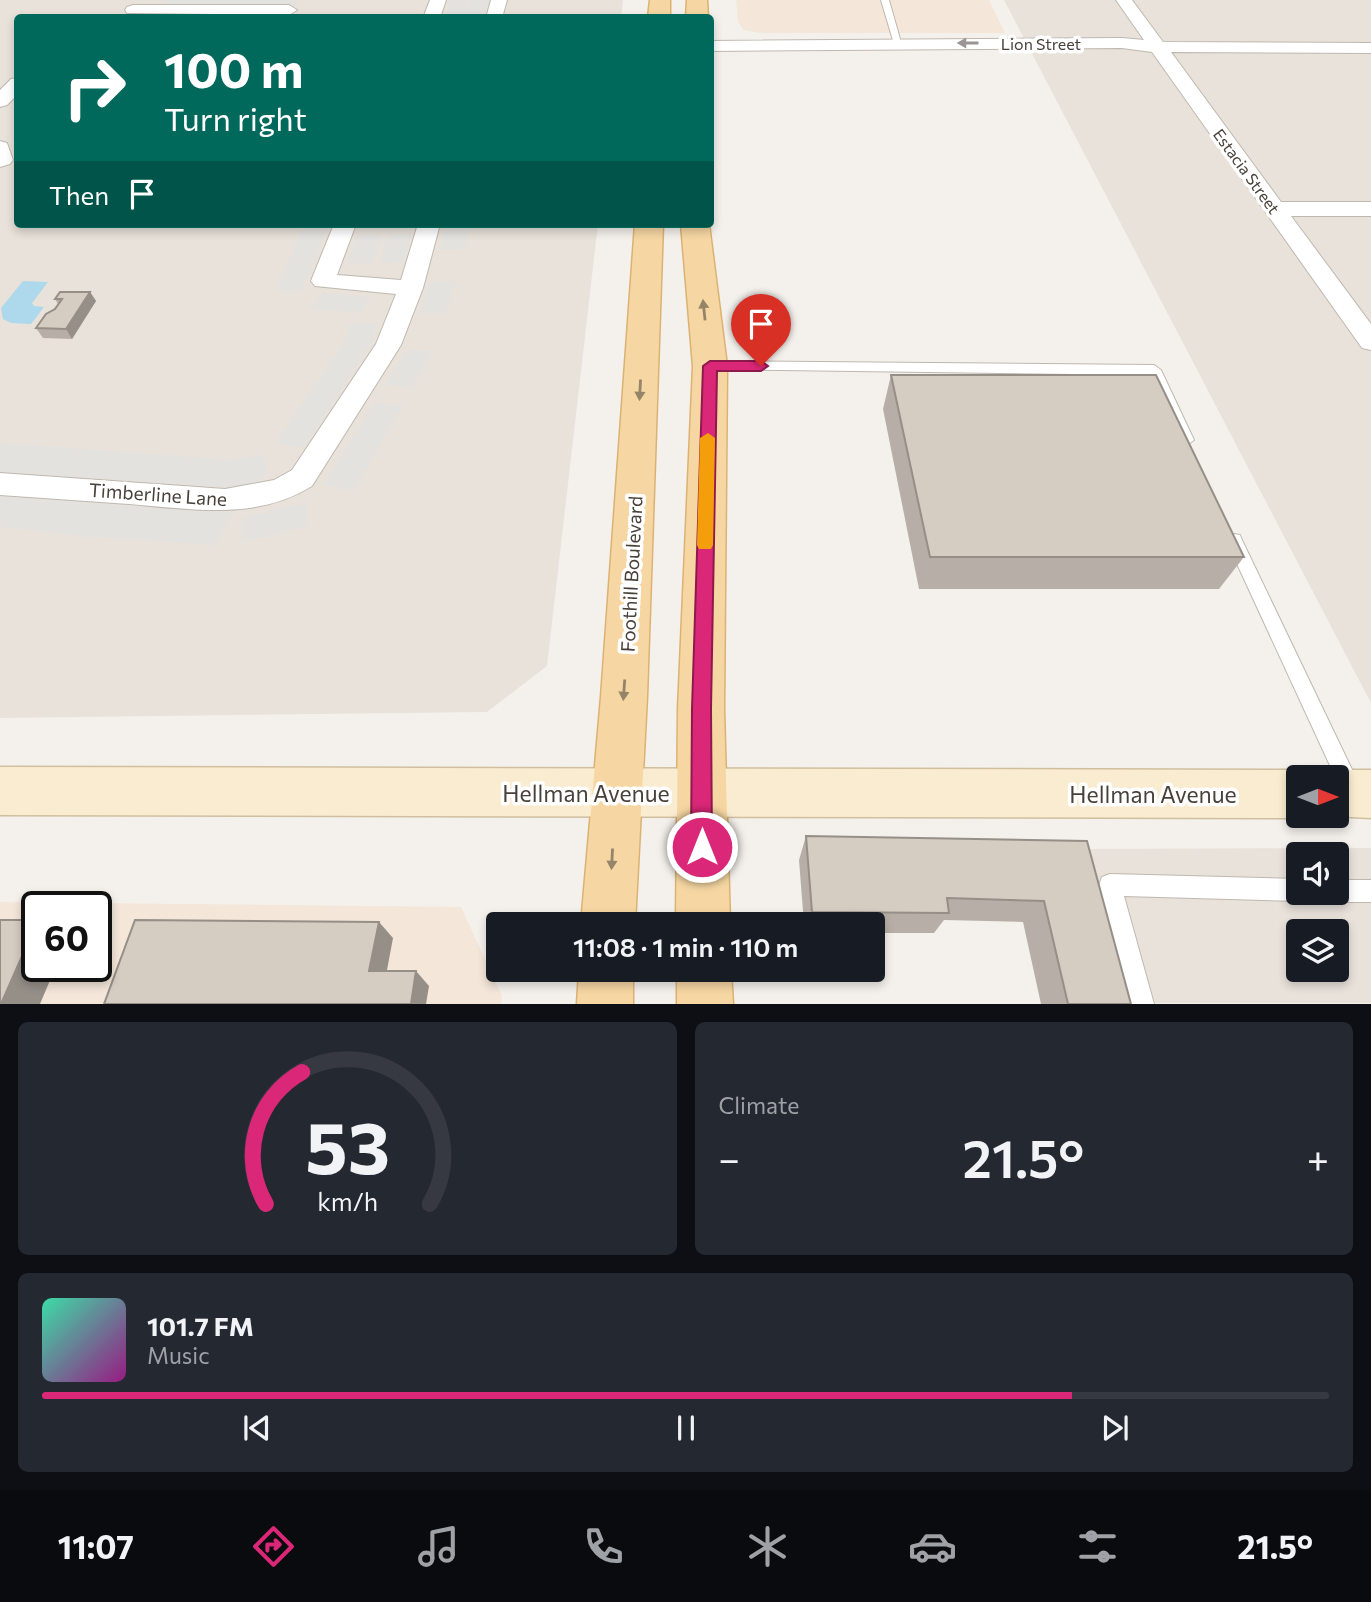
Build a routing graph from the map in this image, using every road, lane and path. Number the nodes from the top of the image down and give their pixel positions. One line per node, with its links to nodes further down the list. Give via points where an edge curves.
1 (886, 0): 5 (lane)
2 (1124, 0): 7 (street, Estacia Street)
3 (127, 5): 4 (street)
4 (289, 10)
5 (899, 44): 6 (street, Lion Street); 7 (street, Lion Street, one-way to 5, via 1122,43)
6 (714, 46)
7 (1158, 47): 8 (street, Lion Street); 11 (street, Estacia Street)
8 (1371, 47)
9 (14, 87): 10 (street)
10 (0, 101)
11 (1274, 209): 12 (street); 18 (street, Estacia Street)
12 (1371, 209)
13 (343, 228): 17 (street, via 323,281)
14 (428, 228): 17 (street, Timberline Lane)
15 (649, 228): 24 (main road, Foothill Boulevard, one-way to 24)
16 (695, 228): 19 (main road, one-way to 16)
17 (411, 288): 21 (street, Timberline Lane, via 388,345 302,478 289,487 225,500)
18 (1371, 342)
19 (710, 366): 20 (lane, via 1154,370); 25 (main road)
20 (1194, 455)
21 (0, 484)
22 (1228, 528): 27 (lane)
23 (0, 791): 24 (street, Hellman Avenue)
24 (616, 793): 25 (street, Hellman Avenue); 31 (main road, Foothill Boulevard, one-way to 31)
25 (701, 794): 26 (street, Hellman Avenue); 32 (main road)
26 (1286, 794)
27 (1354, 794)
28 (1286, 890): 37 (lane, via 1110,885)
29 (1349, 891): 30 (lane)
30 (1371, 891)
31 (609, 912)
32 (703, 912)
33 (606, 982): 35 (main road)
34 (704, 982): 36 (main road)
35 (605, 1003)
36 (705, 1003)
37 (1143, 1003)

